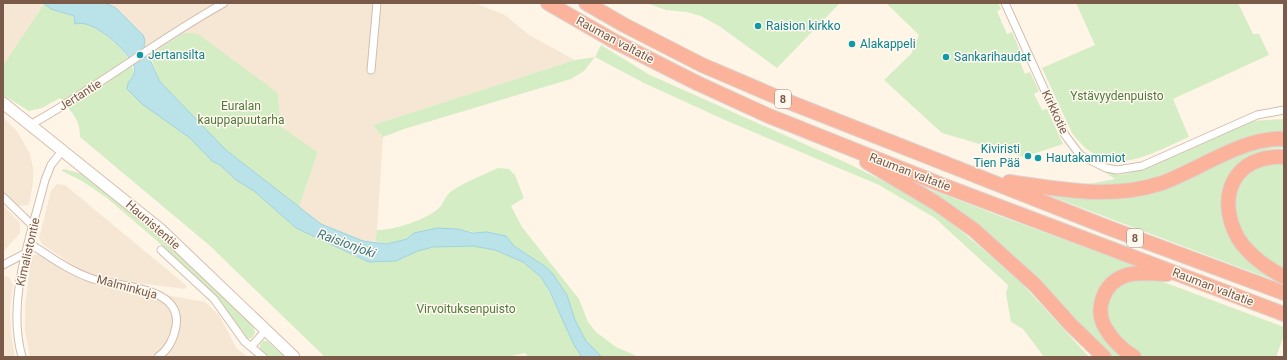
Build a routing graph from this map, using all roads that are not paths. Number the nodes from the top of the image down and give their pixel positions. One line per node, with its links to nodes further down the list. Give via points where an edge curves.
1 (224, 3): 9 (street, Jertantie)
2 (377, 3): 6 (street)
3 (548, 3): 11 (highway, Rauman valtatie / 8, via 614,41 697,83 769,116)
4 (586, 3): 14 (highway, Rauman valtatie / 8, via 702,65)
5 (1005, 3): 8 (street, Kirkkotie, via 1065,135 1080,155 1106,168 1118,170 1142,166 1257,115)
6 (371, 70)
7 (3, 103): 9 (street, Haunistentie)
8 (1284, 110)
9 (30, 125): 12 (street, Haunistentie)
10 (1284, 139): 14 (highway, via 1251,144 1162,183 1126,191 1077,192)
11 (838, 143): 21 (highway, Rauman valtatie / 8); 31 (highway, via 974,230 1035,284 1070,324)
12 (62, 152): 16 (street, Kimalistontie, via 48,170); 25 (street, Haunistentie, via 160,229)
13 (1284, 157): 22 (highway, via 1260,159 1247,165 1232,183 1228,207 1230,221 1239,239 1256,258)
14 (988, 180): 23 (highway, Rauman valtatie / 8)
15 (3, 197): 16 (street)
16 (34, 226): 17 (street, Kimalistontie)
17 (29, 243): 19 (street, Kimalistontie); 28 (street, Malminkuja, via 89,278 160,295 175,311 177,322 169,346)
18 (161, 250): 26 (street, Haunistentie, via 214,300 238,334)
19 (26, 254): 20 (street); 27 (street, Kimalistontie, via 17,318)
20 (3, 265)
21 (1179, 274): 24 (highway, Rauman valtatie / 8); 32 (highway, via 1126,275 1112,283 1103,296 1101,317 1105,329)
22 (1284, 277)
23 (1284, 293)
24 (1284, 314)
25 (266, 330): 26 (street); 30 (street, Haunistentie)
26 (251, 347): 29 (street, Haunistentie)
27 (22, 357)
28 (158, 357)
29 (263, 357)
30 (294, 357)
31 (1104, 357)
32 (1134, 357)

